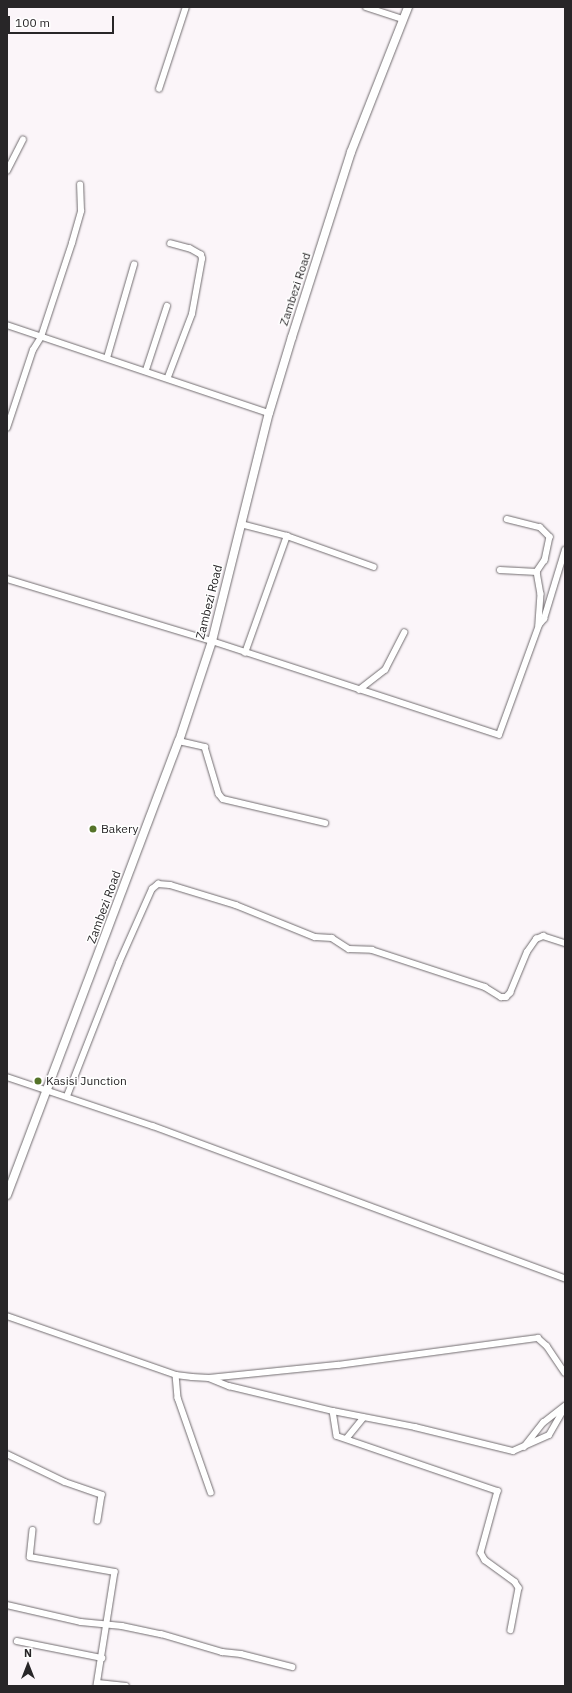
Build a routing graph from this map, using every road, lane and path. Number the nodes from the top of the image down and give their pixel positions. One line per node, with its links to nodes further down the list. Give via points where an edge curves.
1 (186, 7): 5 (street)
2 (366, 7): 4 (street)
3 (408, 7): 4 (main road, Zambezi Road)
4 (403, 19): 17 (main road, Zambezi Road, via 351,152)
5 (159, 89)
6 (23, 140): 7 (street)
7 (7, 171)
8 (80, 185): 13 (street, via 81,211)
9 (171, 244): 16 (street, via 190,249 201,255 202,259 192,314)
10 (134, 265): 14 (street)
11 (167, 306): 15 (street)
12 (7, 325): 13 (street)
13 (41, 337): 14 (street); 18 (street, via 32,350)
14 (107, 358): 15 (street)
15 (146, 370): 16 (street)
16 (168, 377): 17 (street)
17 (269, 413): 20 (main road, Zambezi Road)
18 (7, 428)
19 (507, 519): 25 (street, via 530,523 547,532 549,545 545,560)
20 (241, 524): 21 (street); 29 (main road, Zambezi Road)
21 (287, 536): 23 (street); 30 (street)
22 (565, 550): 27 (street, via 544,619)
23 (374, 567)
24 (500, 570): 25 (street)
25 (537, 572): 27 (street, via 541,594)
26 (7, 579): 29 (street)
27 (539, 625): 31 (street, via 499,735)
28 (404, 633): 31 (street, via 385,670)
29 (212, 641): 30 (street); 32 (main road, Zambezi Road)
30 (245, 653): 31 (street)
31 (359, 690)
32 (178, 741): 33 (street, via 205,747 218,794 223,799); 36 (main road, Zambezi Road)
33 (325, 823)
34 (565, 943): 37 (street, via 543,936 536,940 527,952 510,994 502,997 485,987 372,950 349,949 332,938 315,936 236,905 170,885 158,884 152,890 119,963)
35 (7, 1077): 36 (street)
36 (48, 1090): 37 (street); 38 (main road, Zambezi Road)
37 (67, 1096): 39 (street)
38 (7, 1195)
39 (565, 1278)
40 (7, 1316): 42 (street)
41 (565, 1373): 43 (street, via 547,1346 538,1338 404,1357)
42 (176, 1375): 43 (street); 50 (street, via 178,1398)
43 (209, 1378): 45 (street, via 229,1386)
44 (565, 1407): 48 (street, via 543,1423); 48 (street, via 548,1435)
45 (333, 1411): 46 (street); 47 (street, via 337,1436)
46 (363, 1418): 47 (street); 48 (street, via 415,1427 501,1449 513,1451)
47 (347, 1438): 55 (street, via 498,1491 481,1553 485,1560 516,1582 519,1588)
48 (524, 1447)
49 (7, 1454): 51 (street, via 65,1482 102,1495)
50 (211, 1492)
51 (98, 1521)
52 (33, 1530): 54 (street, via 30,1557 115,1572)
53 (7, 1605): 54 (street)
54 (107, 1626): 57 (street); 58 (street, via 122,1626 161,1634 222,1652 242,1654)
55 (511, 1630)
56 (17, 1641): 57 (street)
57 (102, 1658): 59 (street)
58 (292, 1667)
59 (98, 1684): 60 (street)
60 (126, 1686)

